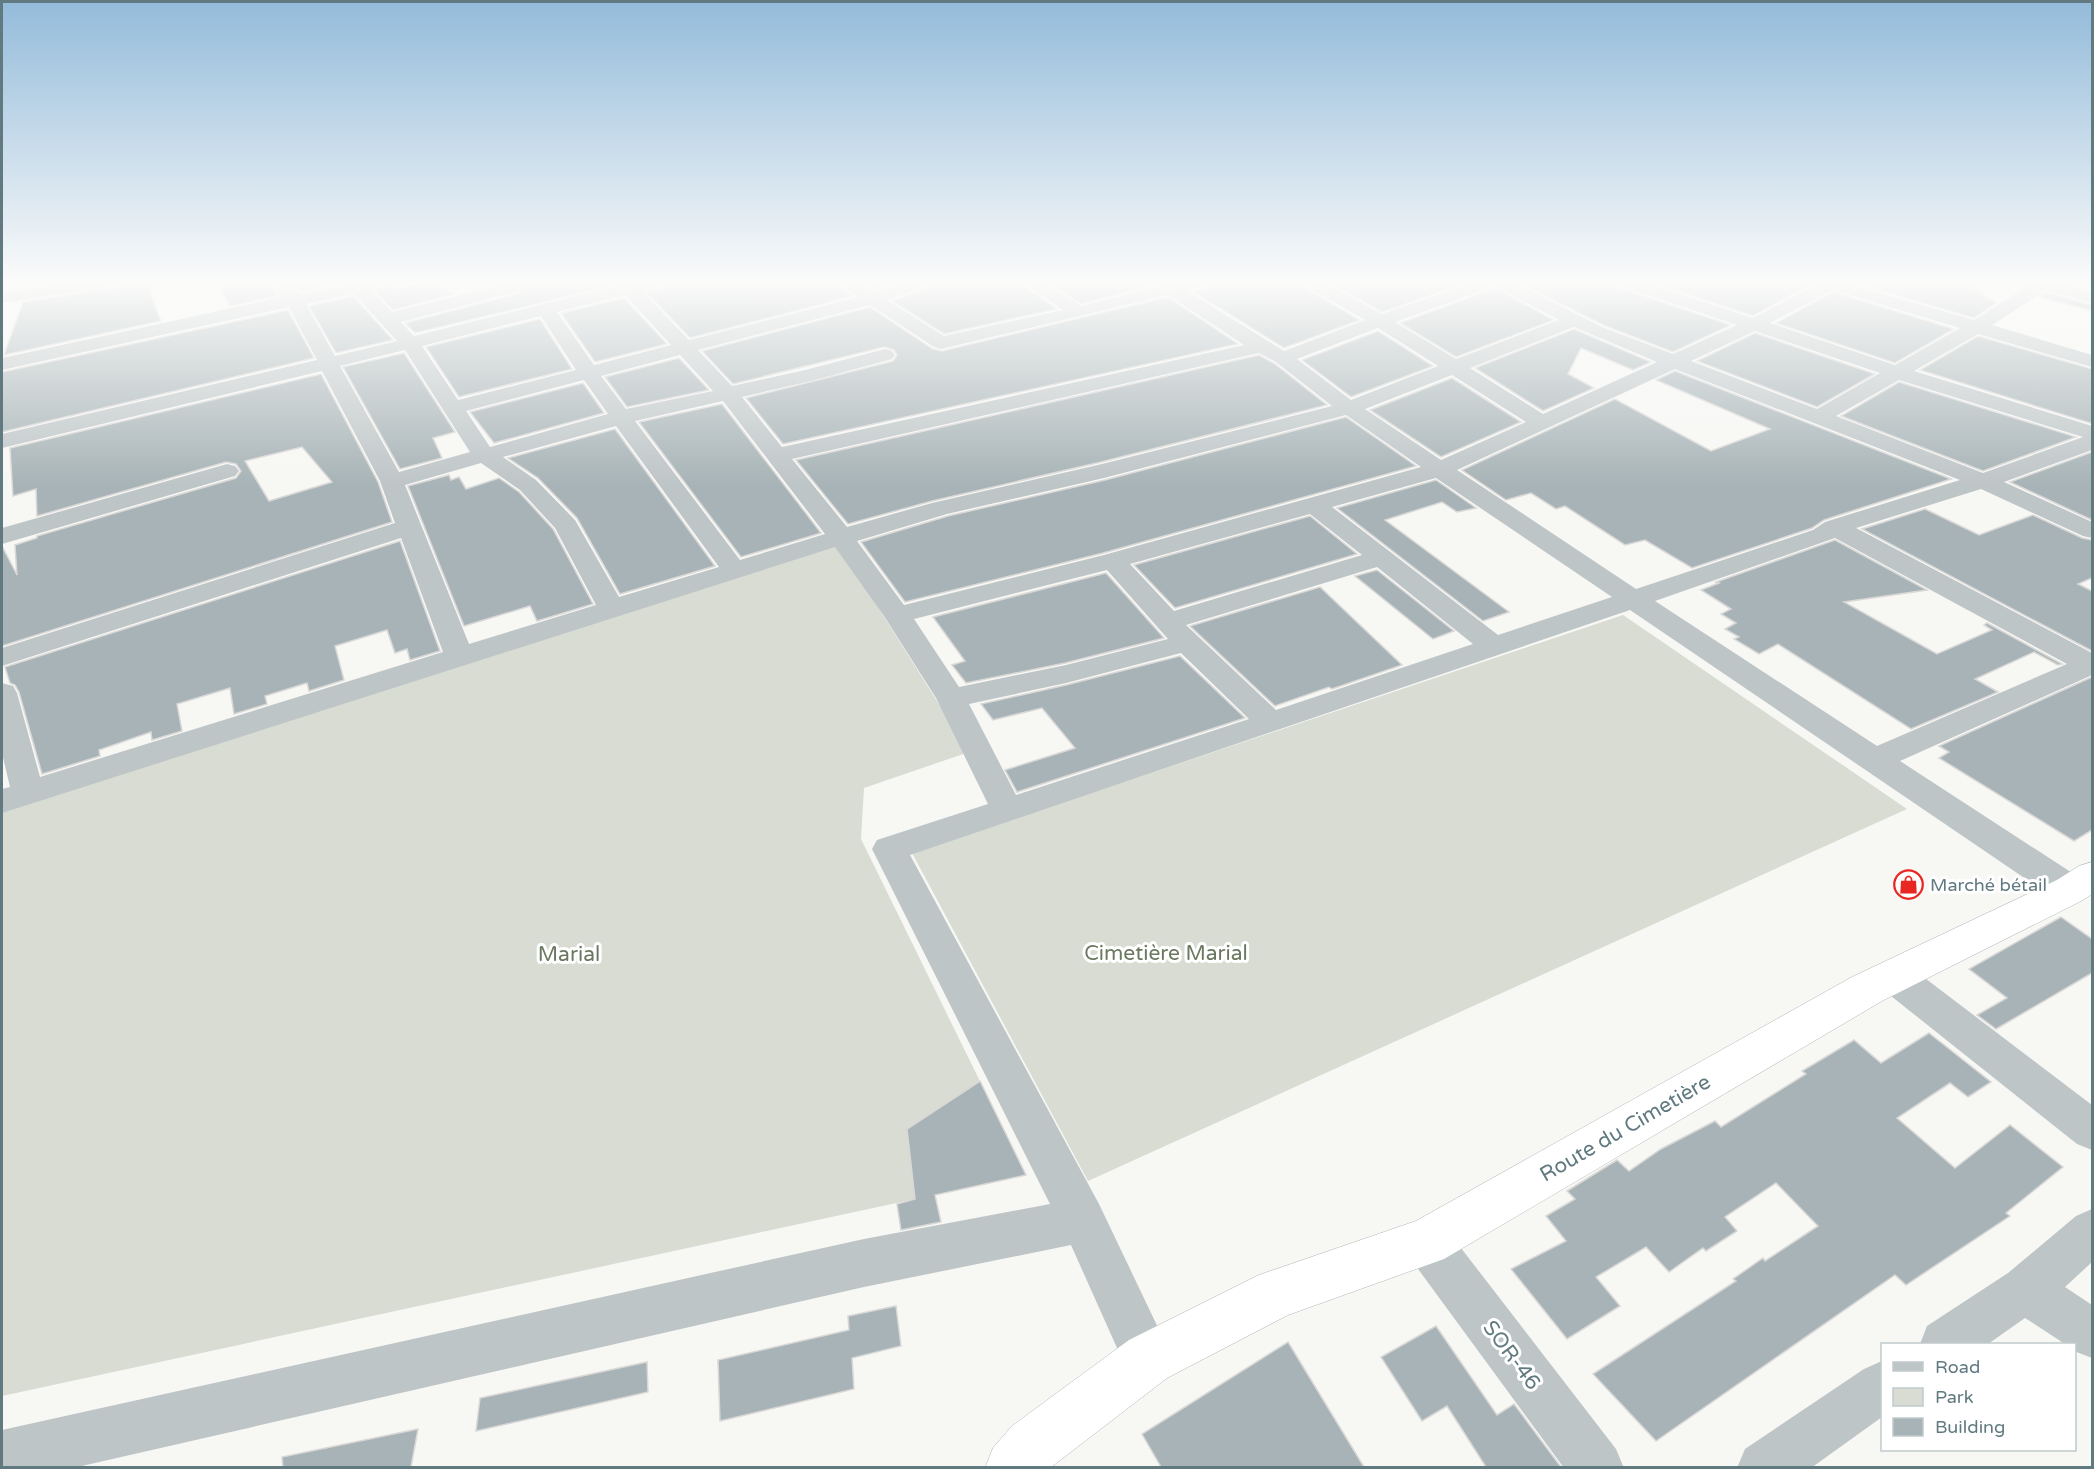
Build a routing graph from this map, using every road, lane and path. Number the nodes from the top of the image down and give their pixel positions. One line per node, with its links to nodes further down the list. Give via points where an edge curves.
1 (66, 350): 21 (street)
2 (321, 350): 22 (street)
3 (384, 350): 22 (street)
4 (414, 350): 27 (street)
5 (570, 350): 25 (street)
6 (674, 350): 25 (street)
7 (686, 350): 26 (street)
8 (1268, 350): 17 (street)
9 (1280, 350): 17 (street)
10 (1426, 350): 23 (street)
11 (1501, 350): 23 (street)
12 (1643, 350): 19 (street)
13 (1701, 350): 19 (street)
14 (1829, 350): 24 (street)
15 (1937, 350): 24 (street)
16 (2053, 350): 20 (street)
17 (1272, 352): 28 (street); 36 (street, via 1017,400)
18 (885, 355): 26 (street)
19 (1677, 361): 30 (street); 31 (street)
20 (2092, 361)
21 (2, 364)
22 (328, 364): 33 (street); 39 (street)
23 (1454, 368): 28 (street); 31 (street)
24 (1899, 372): 30 (street); 32 (street)
25 (587, 373): 27 (street); 29 (street)
26 (728, 394): 29 (street); 36 (street)
27 (454, 408): 35 (street)
28 (1349, 408): 37 (street); 46 (street, via 941,508)
29 (622, 417): 35 (street); 49 (street)
30 (1820, 417): 40 (street)
31 (1543, 423): 37 (street)
32 (2092, 433)
33 (2, 441)
34 (2092, 442): 40 (street)
35 (483, 454): 39 (street); 51 (street, via 528,484 566,525)
36 (778, 455): 46 (street)
37 (1441, 469): 41 (street); 50 (street)
38 (227, 471): 45 (street)
39 (392, 481): 42 (street)
40 (1983, 481): 43 (street); 44 (street)
41 (1314, 505): 47 (street); 48 (street)
42 (411, 526): 56 (street); 57 (street)
43 (1834, 527): 50 (street, via 1822,535); 58 (street)
44 (2092, 531)
45 (2, 536)
46 (841, 537): 49 (street); 52 (street)
47 (1380, 558): 53 (street); 55 (street)
48 (1113, 561): 52 (street); 53 (street)
49 (735, 571): 51 (street)
50 (1636, 600): 55 (street); 62 (street)
51 (612, 609): 56 (street)
52 (897, 615): 60 (street)
53 (1167, 622): 54 (street)
54 (1187, 644): 60 (street); 61 (street)
55 (1495, 647): 61 (street)
56 (459, 656): 63 (street)
57 (2, 657)
58 (2092, 664): 62 (street)
59 (2, 693): 63 (street)
60 (951, 698): 64 (street)
61 (1271, 723): 64 (street)
62 (1874, 760): 65 (street)
63 (15, 798)
64 (1007, 809): 68 (street, via 890,849)
65 (2086, 881): 66 (highway, Route du Cimetière)
66 (1895, 977): 67 (street); 70 (highway, Route du Cimetière)
67 (2092, 1130)
68 (1083, 1220): 74 (street); 76 (street, via 852,1266)
69 (2092, 1232): 71 (street)
70 (1427, 1242): 74 (highway, Route du Cimetière, via 1277,1293); 78 (street, SOR-46)
71 (2025, 1290): 72 (street); 73 (street)
72 (2092, 1333)
73 (1946, 1343)
74 (1148, 1359): 77 (highway, Route du Cimetière, via 1032,1446)
75 (1881, 1388): 79 (street)
76 (2, 1457)
77 (1013, 1467)
78 (1597, 1467)
79 (1764, 1467)

